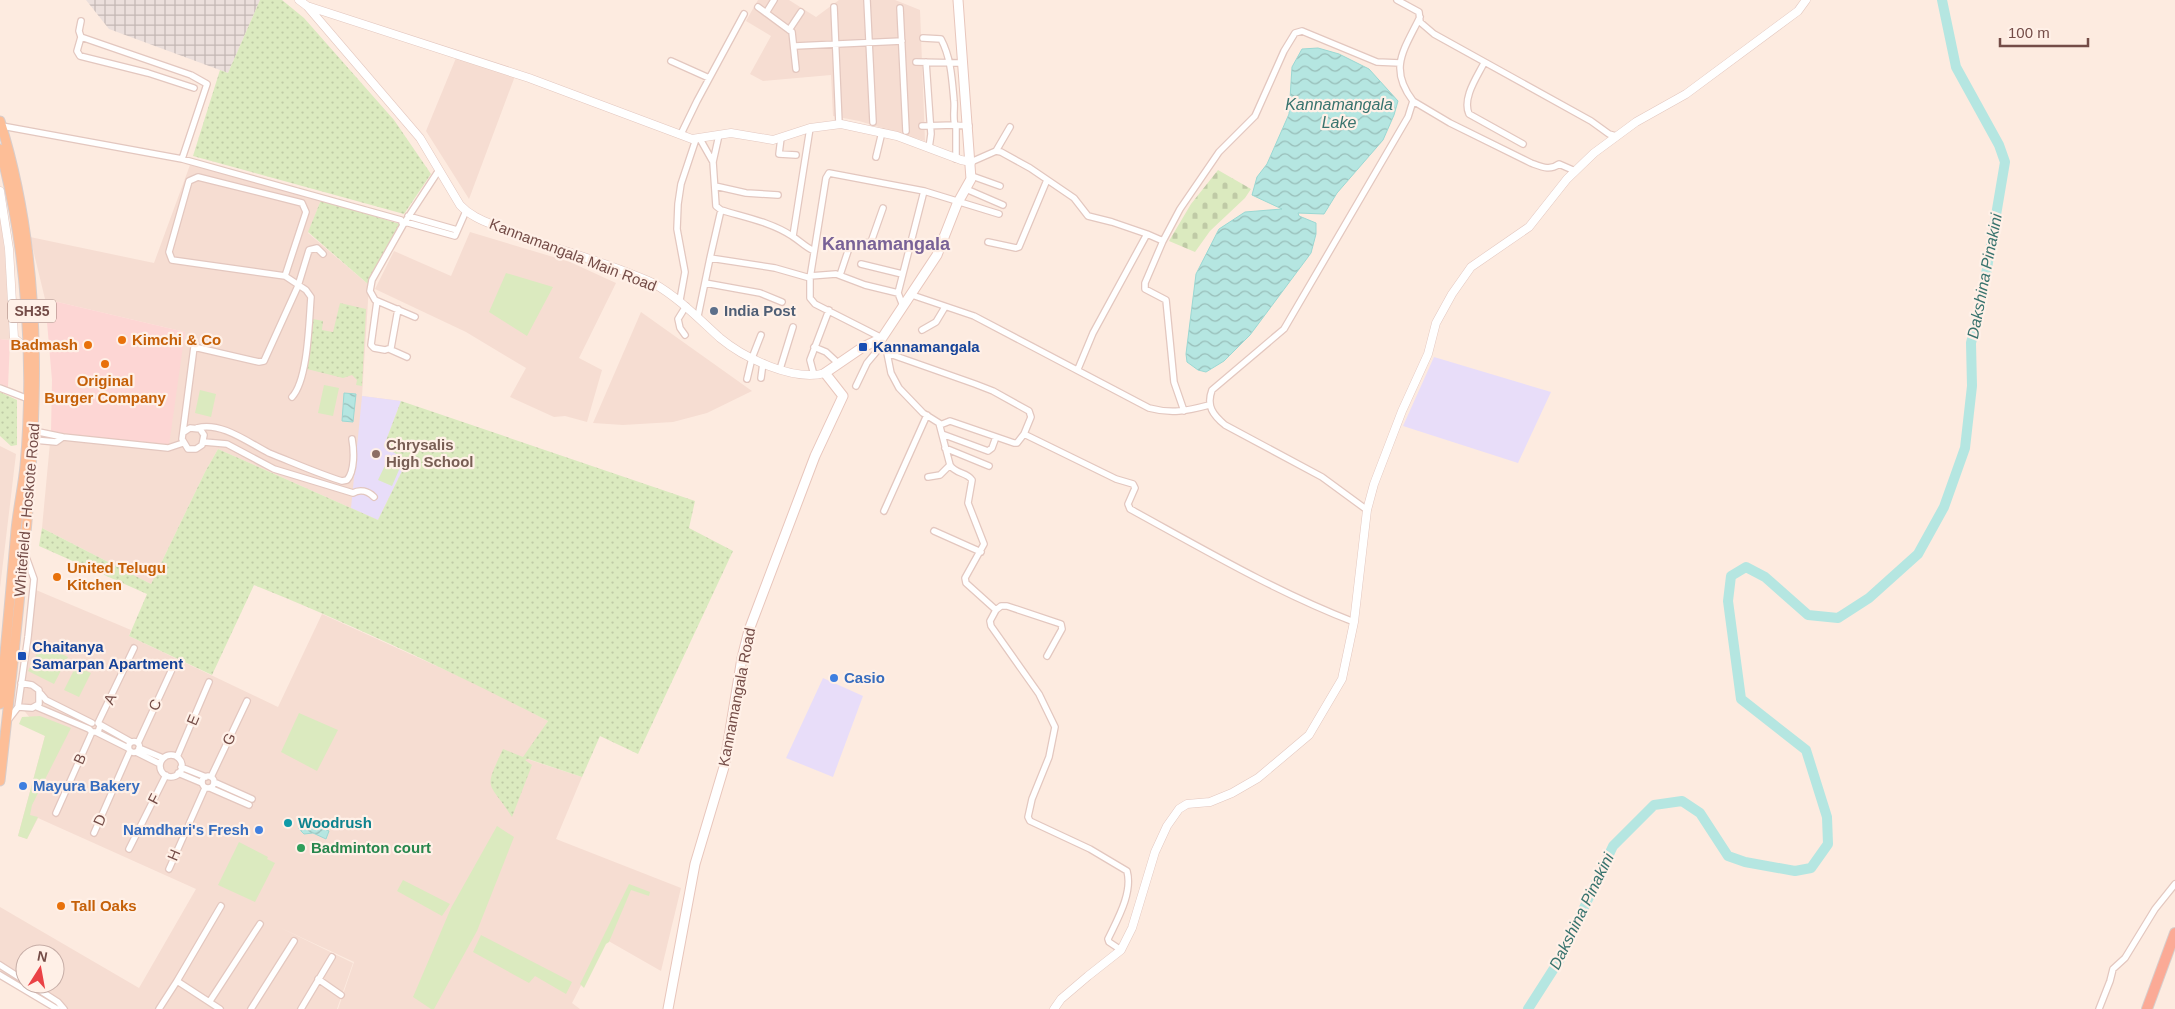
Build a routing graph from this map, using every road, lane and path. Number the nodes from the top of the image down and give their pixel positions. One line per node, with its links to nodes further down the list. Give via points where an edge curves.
1 (299, 0): 7 (street)
2 (774, 0): 12 (street)
3 (866, 0): 20 (street)
4 (958, 0): 26 (main road, Kannamangala Main Road)
5 (1397, 0): 14 (street, via 1419,12)
6 (1806, 0): 47 (street, via 1798,11 1686,94)
7 (307, 6): 45 (street, via 529,78); 60 (street, via 409,125)
8 (758, 7): 12 (street)
9 (834, 7): 21 (street)
10 (900, 8): 19 (street)
11 (801, 12): 16 (street)
12 (766, 13): 16 (street)
13 (744, 14): 31 (street)
14 (1420, 17): 27 (street); 28 (street, via 1420,22 1434,34)
15 (81, 21): 17 (street, via 79,32)
16 (789, 30): 22 (street)
17 (82, 37): 32 (street, via 77,51 80,56); 57 (street, via 208,84)
18 (923, 38): 29 (street, via 942,39)
19 (902, 41): 20 (street); 43 (street)
20 (869, 42): 21 (street); 34 (street)
21 (836, 44): 22 (street); 36 (street)
22 (795, 46): 30 (street)
23 (671, 61): 31 (street)
24 (916, 62): 25 (street)
25 (926, 62): 29 (street); 39 (street)
26 (963, 63): 29 (street); 40 (main road, Kannamangala Main Road)
27 (1400, 63): 33 (street, via 1403,88); 81 (street, via 1377,62 1302,31 1295,33 1255,116 1220,152 1180,209)
28 (1484, 63): 47 (street); 50 (street, via 1466,106 1470,114)
29 (950, 64): 37 (street)
30 (796, 70)
31 (709, 78): 45 (street)
32 (194, 88)
33 (1414, 100): 61 (street, via 1450,123 1531,163 1544,168 1559,164); 129 (street, via 1408,117 1284,329 1212,390)
34 (872, 122)
35 (1, 123): 57 (street); 128 (main road, Whitefield - Hoskote Road / SH35, via 18,184 26,239 35,354)
36 (840, 124): 42 (street); 44 (street)
37 (954, 125): 39 (street); 40 (street); 56 (street)
38 (922, 126): 39 (street)
39 (930, 126): 51 (street)
40 (969, 126): 59 (main road, Kannamangala Main Road)
41 (1010, 127): 53 (street)
42 (810, 128): 48 (street); 80 (street)
43 (906, 131)
44 (882, 132): 51 (street); 55 (street)
45 (681, 134): 49 (street)
46 (719, 135): 48 (street, via 731,133 768,140); 49 (street); 58 (street)
47 (1616, 136): 61 (street)
48 (781, 138): 54 (street, via 780,154)
49 (698, 139): 58 (street); 99 (street, via 681,184 678,204 677,229 685,272)
50 (1523, 144)
51 (929, 148): 56 (street)
52 (0, 149): 83 (main road, Whitefield - Hoskote Road / SH35)
53 (996, 150): 59 (street); 63 (street)
54 (796, 155)
55 (876, 157)
56 (956, 158): 59 (street)
57 (182, 159): 77 (street)
58 (713, 162): 64 (street)
59 (971, 162): 62 (main road, Kannamangala Main Road)
60 (439, 170): 74 (street); 76 (street)
61 (1574, 171): 149 (street, via 1529,227 1471,267 1452,294 1436,323 1428,354 1402,411)
62 (972, 176): 65 (street); 66 (main road, Kannamangala Main Road)
63 (1046, 180): 79 (street, via 1074,198 1088,216); 82 (street, via 1019,247)
64 (715, 186): 69 (street, via 746,193); 73 (street, via 714,204)
65 (1000, 186)
66 (966, 189): 70 (main road, Kannamangala Main Road); 71 (street)
67 (0, 191): 84 (street)
68 (924, 191): 70 (street); 85 (street, via 829,172); 89 (street)
69 (778, 195)
70 (959, 201): 75 (street); 96 (main road, Kannamangala Main Road, via 937,255)
71 (1002, 205)
72 (883, 208): 90 (street, via 871,242 850,245)
73 (720, 210): 80 (street, via 767,224); 87 (street)
74 (466, 212): 78 (street); 99 (street, Kannamangala Main Road, via 517,235 652,282)
75 (999, 214)
76 (408, 216): 77 (street); 78 (street)
77 (404, 223): 78 (street, via 454,236); 97 (street, via 371,282 371,295)
78 (457, 230)
79 (1147, 234): 81 (street); 120 (street, via 1093,333)
80 (793, 236): 85 (street)
81 (1163, 241): 130 (street, via 1145,283 1146,289 1166,300 1174,382)
82 (988, 242)
83 (20, 245): 84 (street); 112 (main road, Whitefield - Hoskote Road / SH35)
84 (8, 246): 112 (street, via 14,338)
85 (814, 252): 92 (street)
86 (323, 254): 94 (street, via 317,248 309,250)
87 (710, 258): 92 (street); 93 (street)
88 (861, 264): 89 (street)
89 (902, 274): 95 (street)
90 (840, 275): 92 (street); 95 (street)
91 (285, 276): 91 (street, via 306,212 302,203 198,177 189,181 169,252 172,260); 94 (street)
92 (810, 277): 103 (street, via 810,298)
93 (705, 283): 98 (street, via 760,293); 104 (street)
94 (298, 286): 127 (street, via 312,297 302,376); 135 (street, via 264,360 259,362 194,347)
95 (898, 293): 100 (street)
96 (912, 295): 100 (main road, Kannamangala Main Road); 101 (street)
97 (377, 301): 102 (street); 113 (street, via 372,347)
98 (782, 302)
99 (683, 303): 104 (street, Kannamangala Main Road); 108 (street, via 678,319)
100 (903, 306): 110 (main road, Kannamangala Main Road)
101 (945, 307): 107 (street, via 936,322); 120 (street, via 974,316)
102 (398, 309): 105 (street); 113 (street)
103 (829, 310): 110 (street); 111 (street)
104 (698, 316): 116 (street, Kannamangala Main Road, via 721,339)
105 (415, 317)
106 (793, 326): 119 (street)
107 (922, 330)
108 (685, 335)
109 (761, 336): 116 (street)
110 (881, 341): 114 (street); 118 (main road, Kannamangala Main Road, via 863,347); 125 (street)
111 (814, 347): 118 (street, via 826,352); 122 (street, via 810,360)
112 (27, 348): 128 (main road, Whitefield - Hoskote Road / SH35)
113 (389, 349): 115 (street)
114 (887, 353): 131 (street, via 898,388); 137 (street, via 975,384 1030,411)
115 (407, 357)
116 (752, 358): 117 (street, Kannamangala Main Road); 124 (street)
117 (763, 363): 119 (street, Kannamangala Main Road); 123 (street)
118 (839, 364): 121 (main road, Kannamangala Main Road)
119 (780, 369): 122 (street, Kannamangala Main Road)
120 (1078, 369): 130 (street, via 1149,408 1164,412)
121 (825, 373): 122 (street, Kannamangala Main Road); 206 (main road, Kannamangala Road, via 843,396 816,456 749,630 724,767 695,864)
122 (814, 375)
123 (761, 378)
124 (747, 379)
125 (856, 386)
126 (0, 388): 128 (street)
127 (292, 397)
128 (31, 400): 138 (main road, Whitefield - Hoskote Road / SH35); 151 (main road, Whitefield - Hoskote Road / SH35)
129 (1209, 405): 130 (street); 149 (street, via 1225,425 1322,477)
130 (1184, 411)
131 (927, 415): 132 (street); 150 (street)
132 (940, 425): 136 (street); 139 (street, via 950,421)
133 (197, 428): 134 (street); 135 (street); 141 (street, via 203,432)
134 (223, 430): 140 (street, via 270,453 342,481 350,475 354,451); 143 (street)
135 (184, 432): 142 (street)
136 (942, 434): 139 (street, via 988,451); 144 (street)
137 (1024, 434): 139 (street, via 1016,444); 157 (street, via 1116,479 1133,484 1128,504 1130,509 1250,575)
138 (34, 436): 142 (street, via 168,448); 152 (main road, Whitefield - Hoskote Road / SH35)
139 (996, 437)
140 (352, 439)
141 (204, 442): 142 (street, via 200,448 192,450); 143 (street)
142 (183, 443)
143 (220, 444): 148 (street, via 227,444 274,469 353,493 366,492)
144 (945, 448): 145 (street); 146 (street)
145 (950, 465): 147 (street, via 940,475); 155 (street, via 952,470 971,477 968,503 984,544)
146 (989, 466)
147 (928, 477)
148 (374, 497)
149 (1367, 510): 157 (street)
150 (884, 511)
151 (16, 528): 152 (main road); 165 (main road, Whitefield - Hoskote Road / SH35)
152 (27, 530): 154 (main road, Whitefield - Hoskote Road / SH35)
153 (934, 531): 155 (street)
154 (24, 552): 162 (street, via 34,578); 168 (main road, Whitefield - Hoskote Road / SH35)
155 (982, 552): 156 (street, via 965,578 966,583)
156 (996, 610): 159 (street, via 1007,606 1061,624 1062,630); 190 (street, via 991,626 1039,694 1055,727 1049,757 1028,817 1030,821 1090,849 1127,871 1129,878 1124,904 1108,940)
157 (1354, 622): 190 (street, via 1342,679 1309,735 1258,778 1232,794 1210,802 1187,804 1179,809 1155,852 1132,928)
158 (134, 648): 169 (street, A)
159 (1047, 656)
160 (173, 667): 170 (street, C)
161 (209, 682): 171 (street, E)
162 (21, 683): 163 (street, via 36,686); 166 (street)
163 (41, 694): 167 (street); 169 (street, via 46,700)
164 (247, 701): 178 (street, G)
165 (0, 704)
166 (18, 707): 167 (street); 168 (street)
167 (37, 707): 169 (street)
168 (8, 720): 177 (main road, Whitefield - Hoskote Road / SH35)
169 (95, 727): 170 (street); 181 (street, B)
170 (134, 747): 172 (street); 173 (street); 182 (street, D)
171 (177, 757): 172 (street); 174 (street)
172 (163, 758): 173 (street)
173 (160, 764): 176 (street)
174 (181, 767): 175 (street); 178 (street)
175 (178, 773): 176 (street); 178 (street)
176 (166, 775): 183 (street, F)
177 (0, 781)
178 (208, 783): 179 (street); 180 (street); 184 (street, H)
179 (252, 799)
180 (249, 805)
181 (56, 813)
182 (94, 833)
183 (129, 849)
184 (169, 869)
185 (2175, 884): 208 (street, via 2155,909 2125,958 2113,969)
186 (221, 906): 196 (street)
187 (260, 924): 199 (street)
188 (2175, 933): 209 (highway)
189 (294, 941): 204 (street)
190 (1121, 950): 207 (street, via 1061,999)
191 (332, 957): 195 (street)
192 (0, 965): 193 (street)
193 (15, 975)
194 (0, 976): 200 (street)
195 (318, 979): 198 (street); 205 (street)
196 (177, 981): 199 (street); 202 (street)
197 (46, 994): 201 (street)
198 (341, 995)
199 (210, 1001): 203 (street)
200 (57, 1009)
201 (64, 1009)
202 (159, 1009)
203 (220, 1009)
204 (251, 1009)
205 (300, 1009)
206 (668, 1009)
207 (1054, 1009)
208 (2099, 1009)
209 (2147, 1009)

